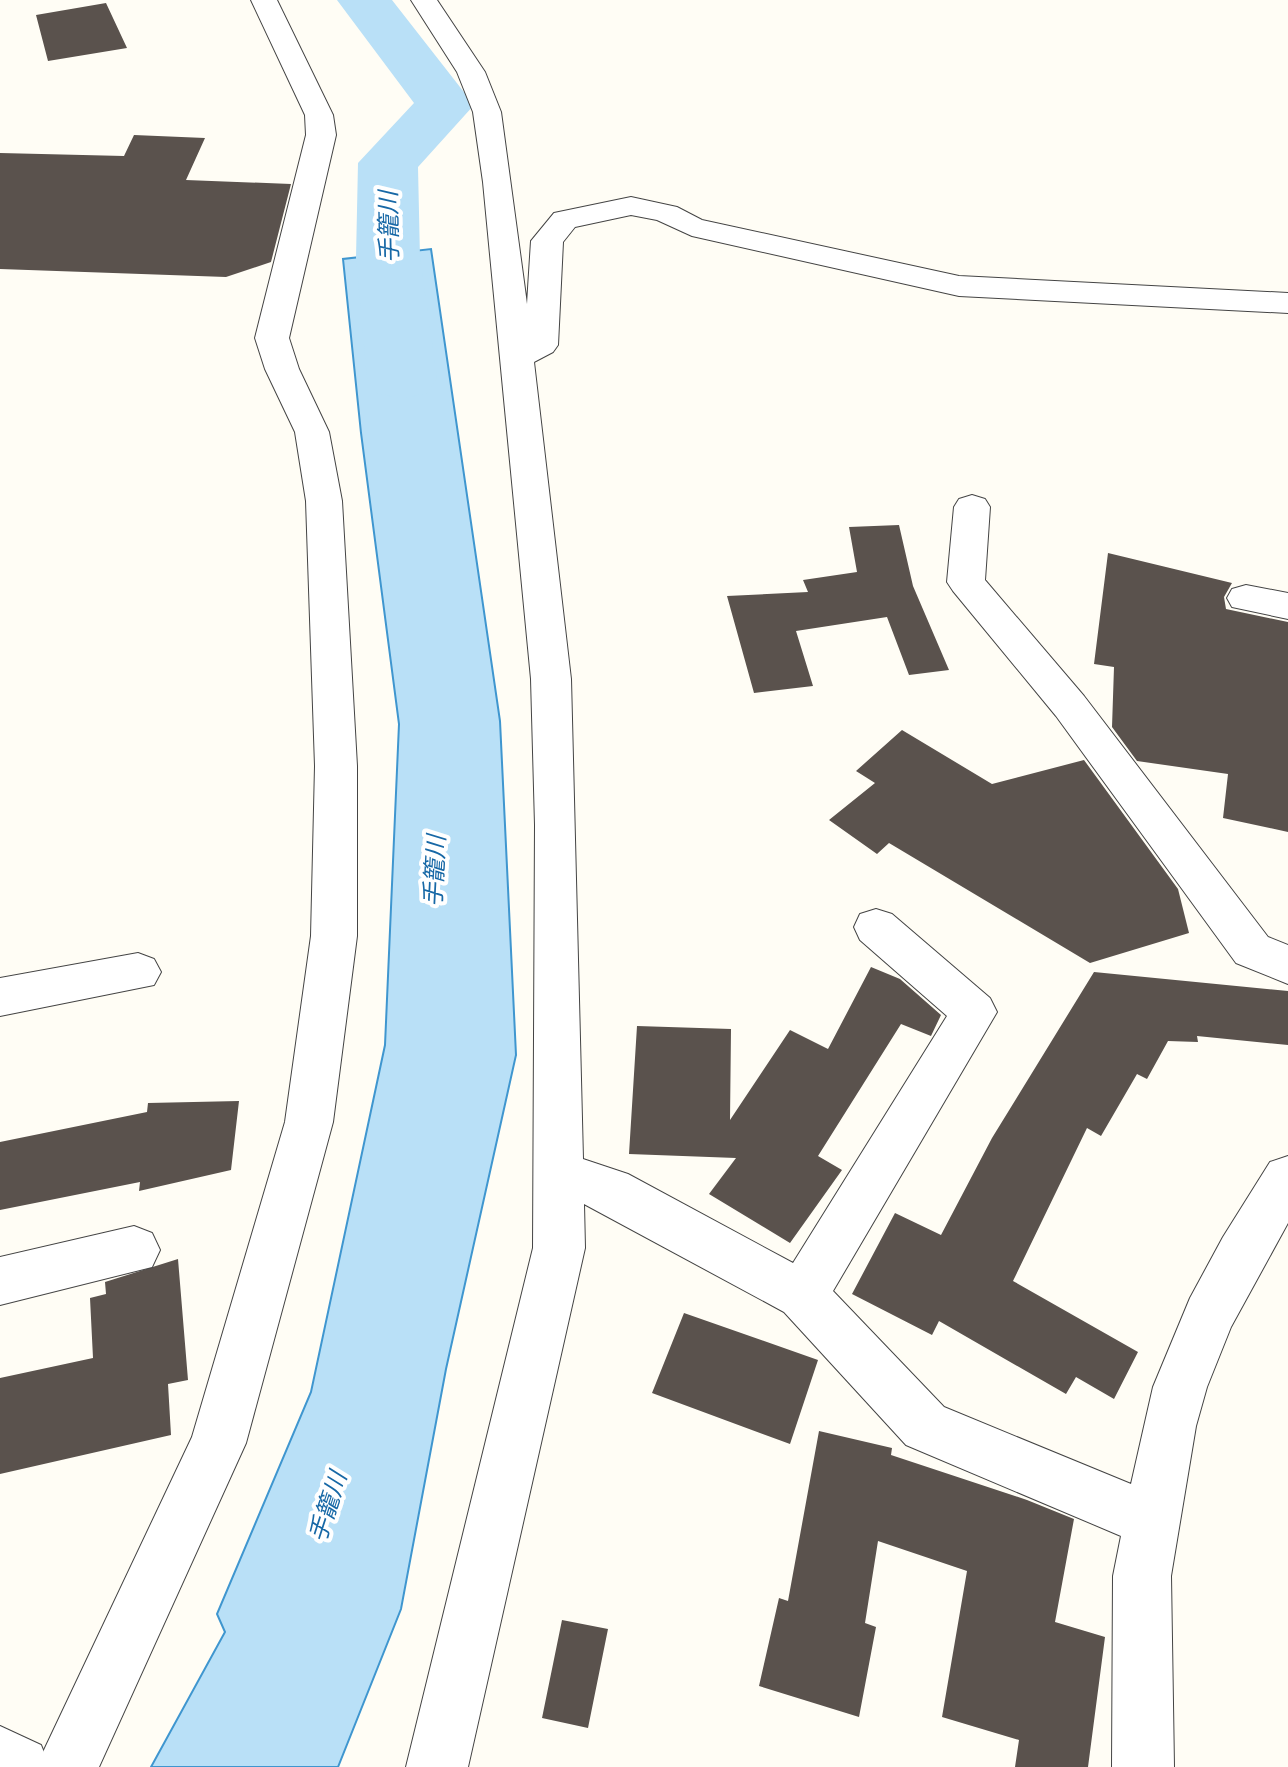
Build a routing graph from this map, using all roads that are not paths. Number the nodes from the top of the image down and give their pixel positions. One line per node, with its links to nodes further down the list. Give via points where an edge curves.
1 (264, 0): 20 (street, via 319,115 321,135 272,338 312,432 324,501 336,766 334,936 309,1122 218,1443)
2 (424, 0): 4 (street, via 471,72 487,112)
3 (1288, 303): 4 (street, via 959,286 692,227 666,213 631,206 565,220 547,241 541,345)
4 (517, 357): 12 (street, via 551,679)
5 (972, 507): 9 (street, via 966,582 1070,706 1252,950)
6 (1246, 598): 7 (street)
7 (1288, 606)
8 (876, 927): 16 (street, via 974,1012)
9 (1288, 965)
10 (138, 972): 11 (street)
11 (0, 997)
12 (558, 1173): 16 (street, via 610,1190); 21 (street, via 559,1248)
13 (1288, 1178): 17 (street, via 1241,1254 1195,1350 1169,1426)
14 (134, 1250): 15 (street)
15 (0, 1281)
16 (802, 1295): 17 (street, via 925,1426)
17 (1152, 1521): 22 (street, via 1142,1576)
18 (0, 1757): 19 (street)
19 (19, 1767)
20 (67, 1767)
21 (437, 1767)
22 (1143, 1767)

